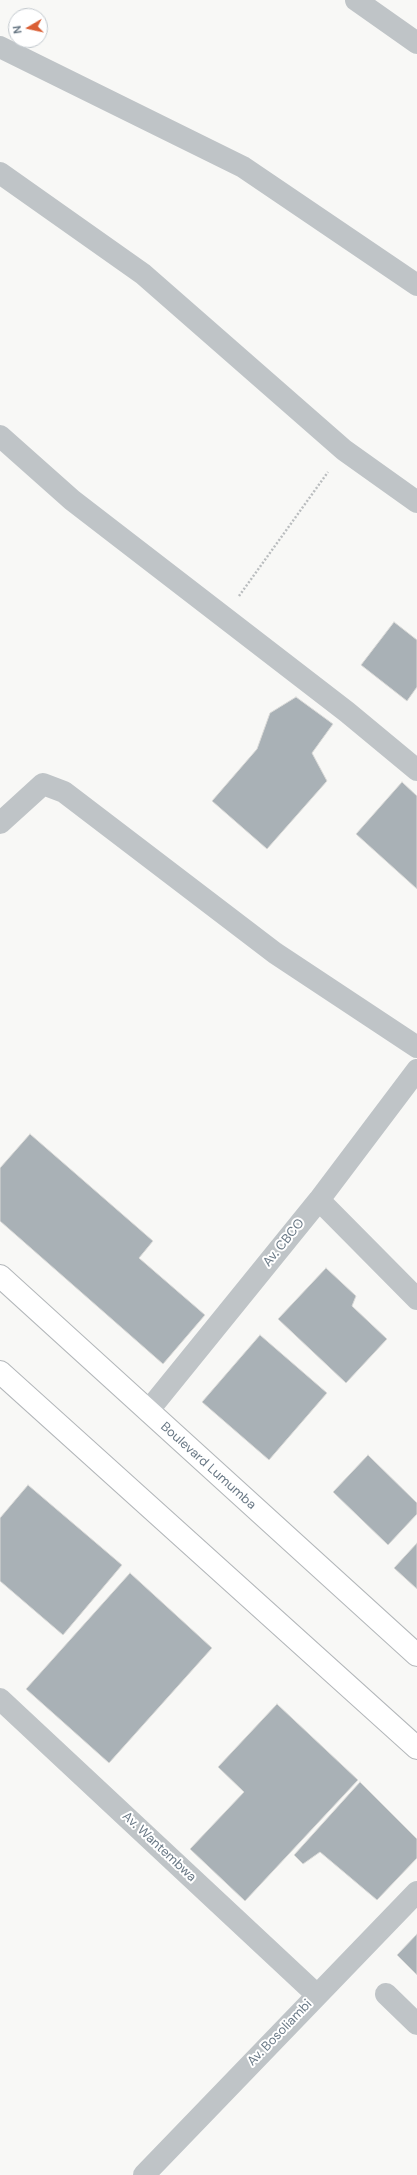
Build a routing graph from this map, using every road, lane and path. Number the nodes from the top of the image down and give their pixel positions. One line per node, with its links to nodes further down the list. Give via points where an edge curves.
1 (356, 0): 2 (street)
2 (417, 43)
3 (0, 47): 5 (street, via 242,167)
4 (0, 173): 7 (street, via 143,274)
5 (417, 285)
6 (0, 436): 9 (street, via 72,500)
7 (344, 450): 8 (street); 9 (path)
8 (417, 502)
9 (224, 618): 10 (street, via 347,712)
10 (417, 770)
11 (0, 823): 12 (street, via 43,784 64,792 274,953)
12 (417, 1047)
13 (417, 1070): 14 (street, Av. CBCO)
14 (319, 1200): 16 (street); 18 (street, Av. CBCO)
15 (0, 1276): 18 (highway, Boulevard Lumumba)
16 (417, 1299)
17 (0, 1372): 21 (highway)
18 (148, 1411): 19 (highway, Boulevard Lumumba)
19 (417, 1655)
20 (0, 1699): 24 (street, Av. Wantembwa)
21 (417, 1748)
22 (417, 1892): 24 (street, Av. Bosoliambi)
23 (386, 1994): 25 (street)
24 (317, 1995): 26 (street, Av. Bosoliambi)
25 (417, 2024)
26 (144, 2175)

